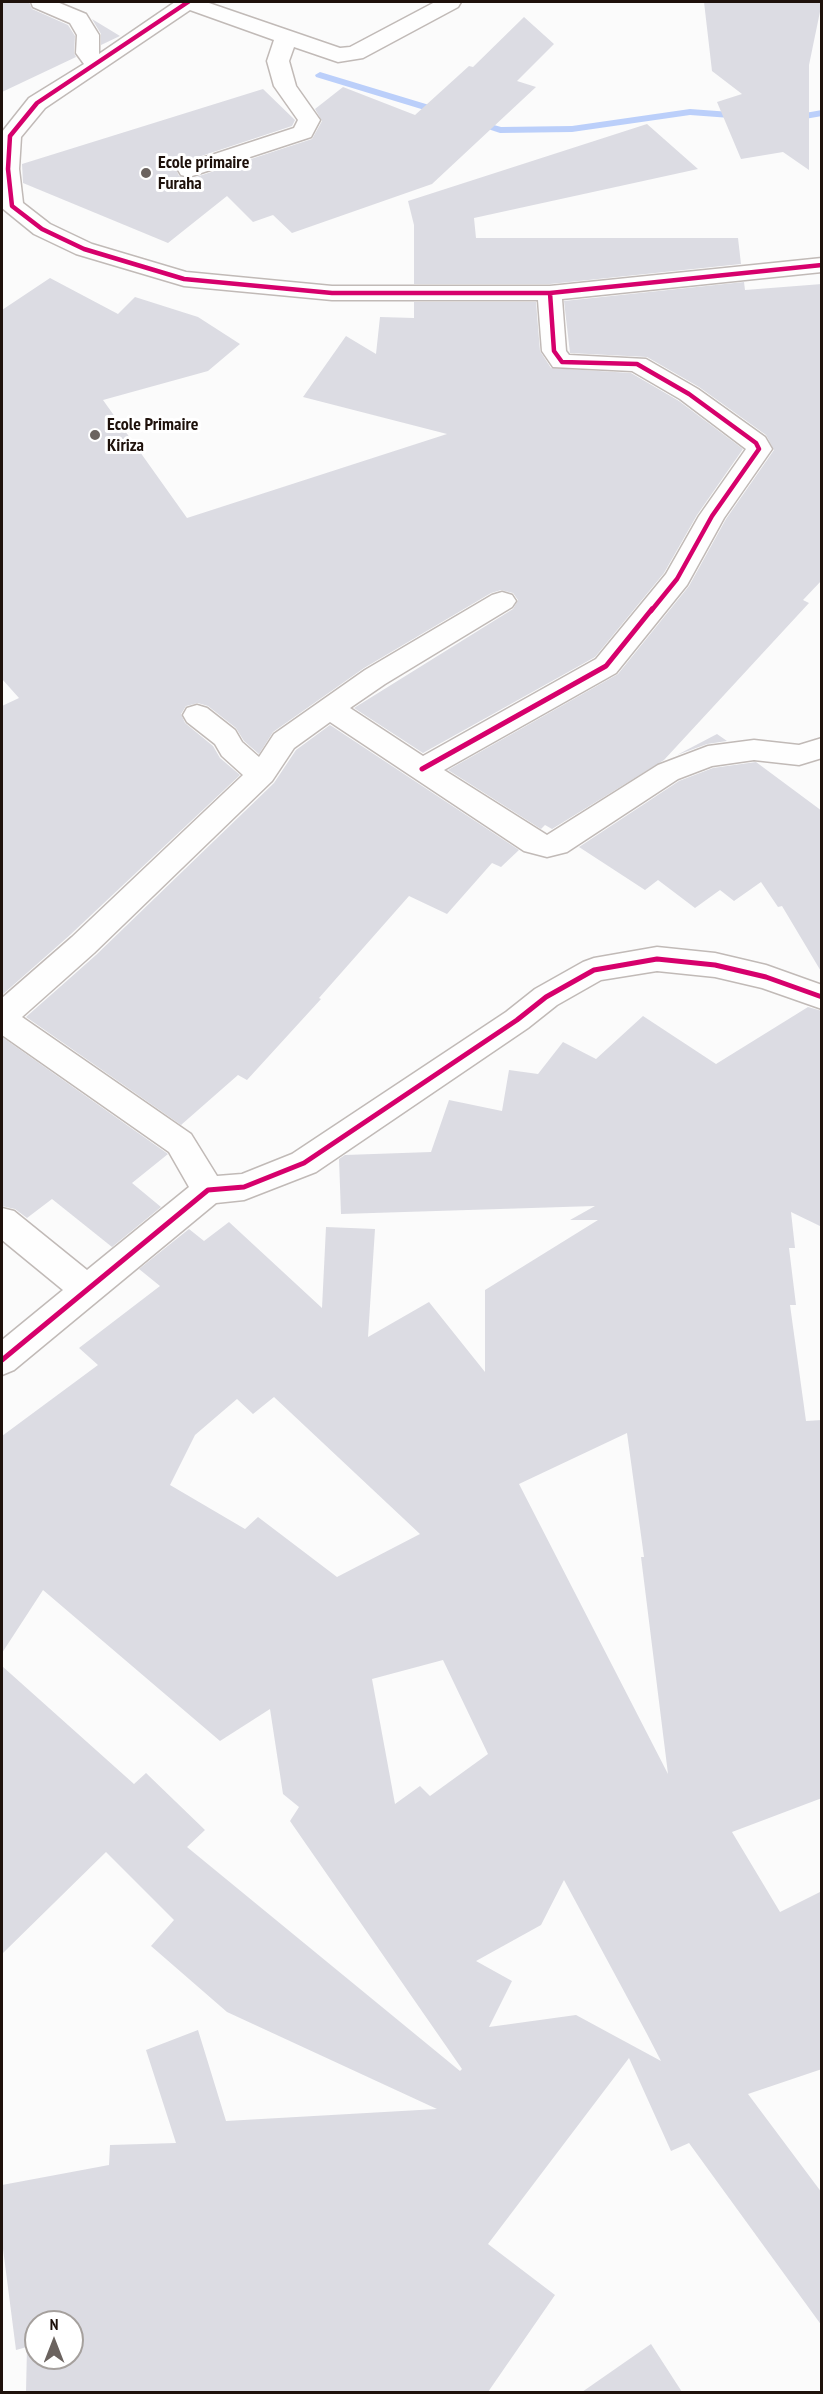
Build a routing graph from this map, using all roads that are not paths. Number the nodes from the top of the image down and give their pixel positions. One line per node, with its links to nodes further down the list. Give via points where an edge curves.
1 (40, 2): 5 (street, via 78,19 88,35 87,53)
2 (187, 2): 4 (street); 5 (street)
3 (450, 2): 4 (street, via 355,53 338,55)
4 (286, 37): 6 (street, via 278,61 285,86 309,120 303,132)
5 (98, 65): 8 (street, via 36,103 10,136 12,206 42,229 84,249 184,279 332,293)
6 (189, 170)
7 (822, 265): 8 (street)
8 (550, 293): 13 (street, via 554,351 562,362 638,364 689,394 759,449 712,516 677,579 606,666)
9 (502, 601): 10 (street)
10 (329, 708): 13 (street); 14 (street, via 284,741)
11 (197, 715): 14 (street)
12 (822, 748): 13 (street, via 799,755 753,750 708,756 669,772 557,844 547,846 534,843)
13 (422, 769)
14 (262, 774): 16 (street)
15 (822, 997): 17 (street, via 766,977 715,965 657,959 594,970 546,997 304,1163 244,1187)
16 (2, 1018): 17 (street, via 180,1143)
17 (208, 1190): 19 (street)
18 (2, 1221): 19 (street)
19 (87, 1290): 20 (street)
20 (2, 1359)

